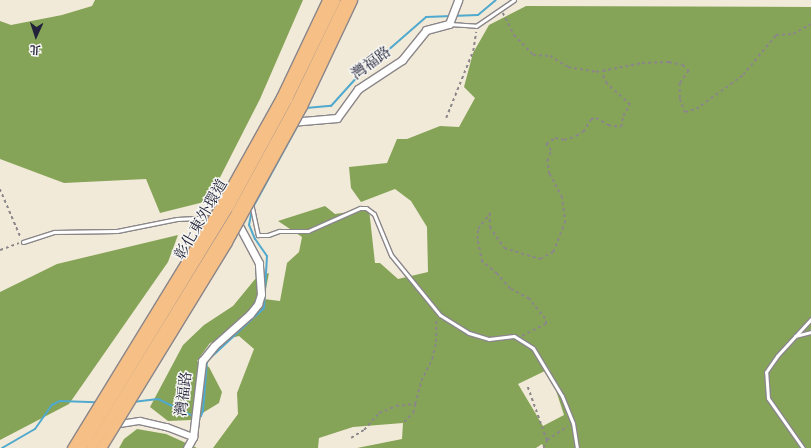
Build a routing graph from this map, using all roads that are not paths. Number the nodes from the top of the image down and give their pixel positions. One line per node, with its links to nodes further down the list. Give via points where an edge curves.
1 (327, 0): 16 (main road, bridge, via 281,96 222,203)
2 (335, 0): 17 (main road, 彰化東外環道, bridge, via 287,99 229,206)
3 (345, 0): 18 (main road, 彰化東外環道, bridge, via 296,104 236,212)
4 (352, 0): 19 (main road, bridge, via 302,106 227,242)
5 (458, 0): 7 (street)
6 (514, 0): 7 (lane, via 476,26)
7 (449, 24): 8 (street, 灣福路, via 426,30 402,60 358,89 337,118)
8 (308, 120): 9 (street, 灣福路, via 289,126 285,130); 10 (street, 灣福路, via 282,125 273,137 238,199)
9 (246, 200): 10 (street, 灣福路); 21 (lane, via 252,204 258,235 279,231 308,231 360,208 366,208 374,214 391,255 440,315 469,333 490,339 514,336 533,348 543,362 573,423)
10 (236, 222): 11 (lane, via 206,216 117,231 54,232); 15 (street, 灣福路, via 259,263 261,294 258,304 250,314 214,346 202,361)
11 (23, 242)
12 (811, 319): 14 (lane)
13 (811, 332): 14 (lane)
14 (795, 336): 22 (lane, via 766,372 768,398)
15 (193, 437): 18 (street, 灣福路, via 167,427 140,421 115,424 102,434); 20 (street)
16 (72, 448)
17 (81, 448)
18 (93, 448)
19 (101, 448)
20 (187, 448)
21 (577, 448)
22 (803, 448)

